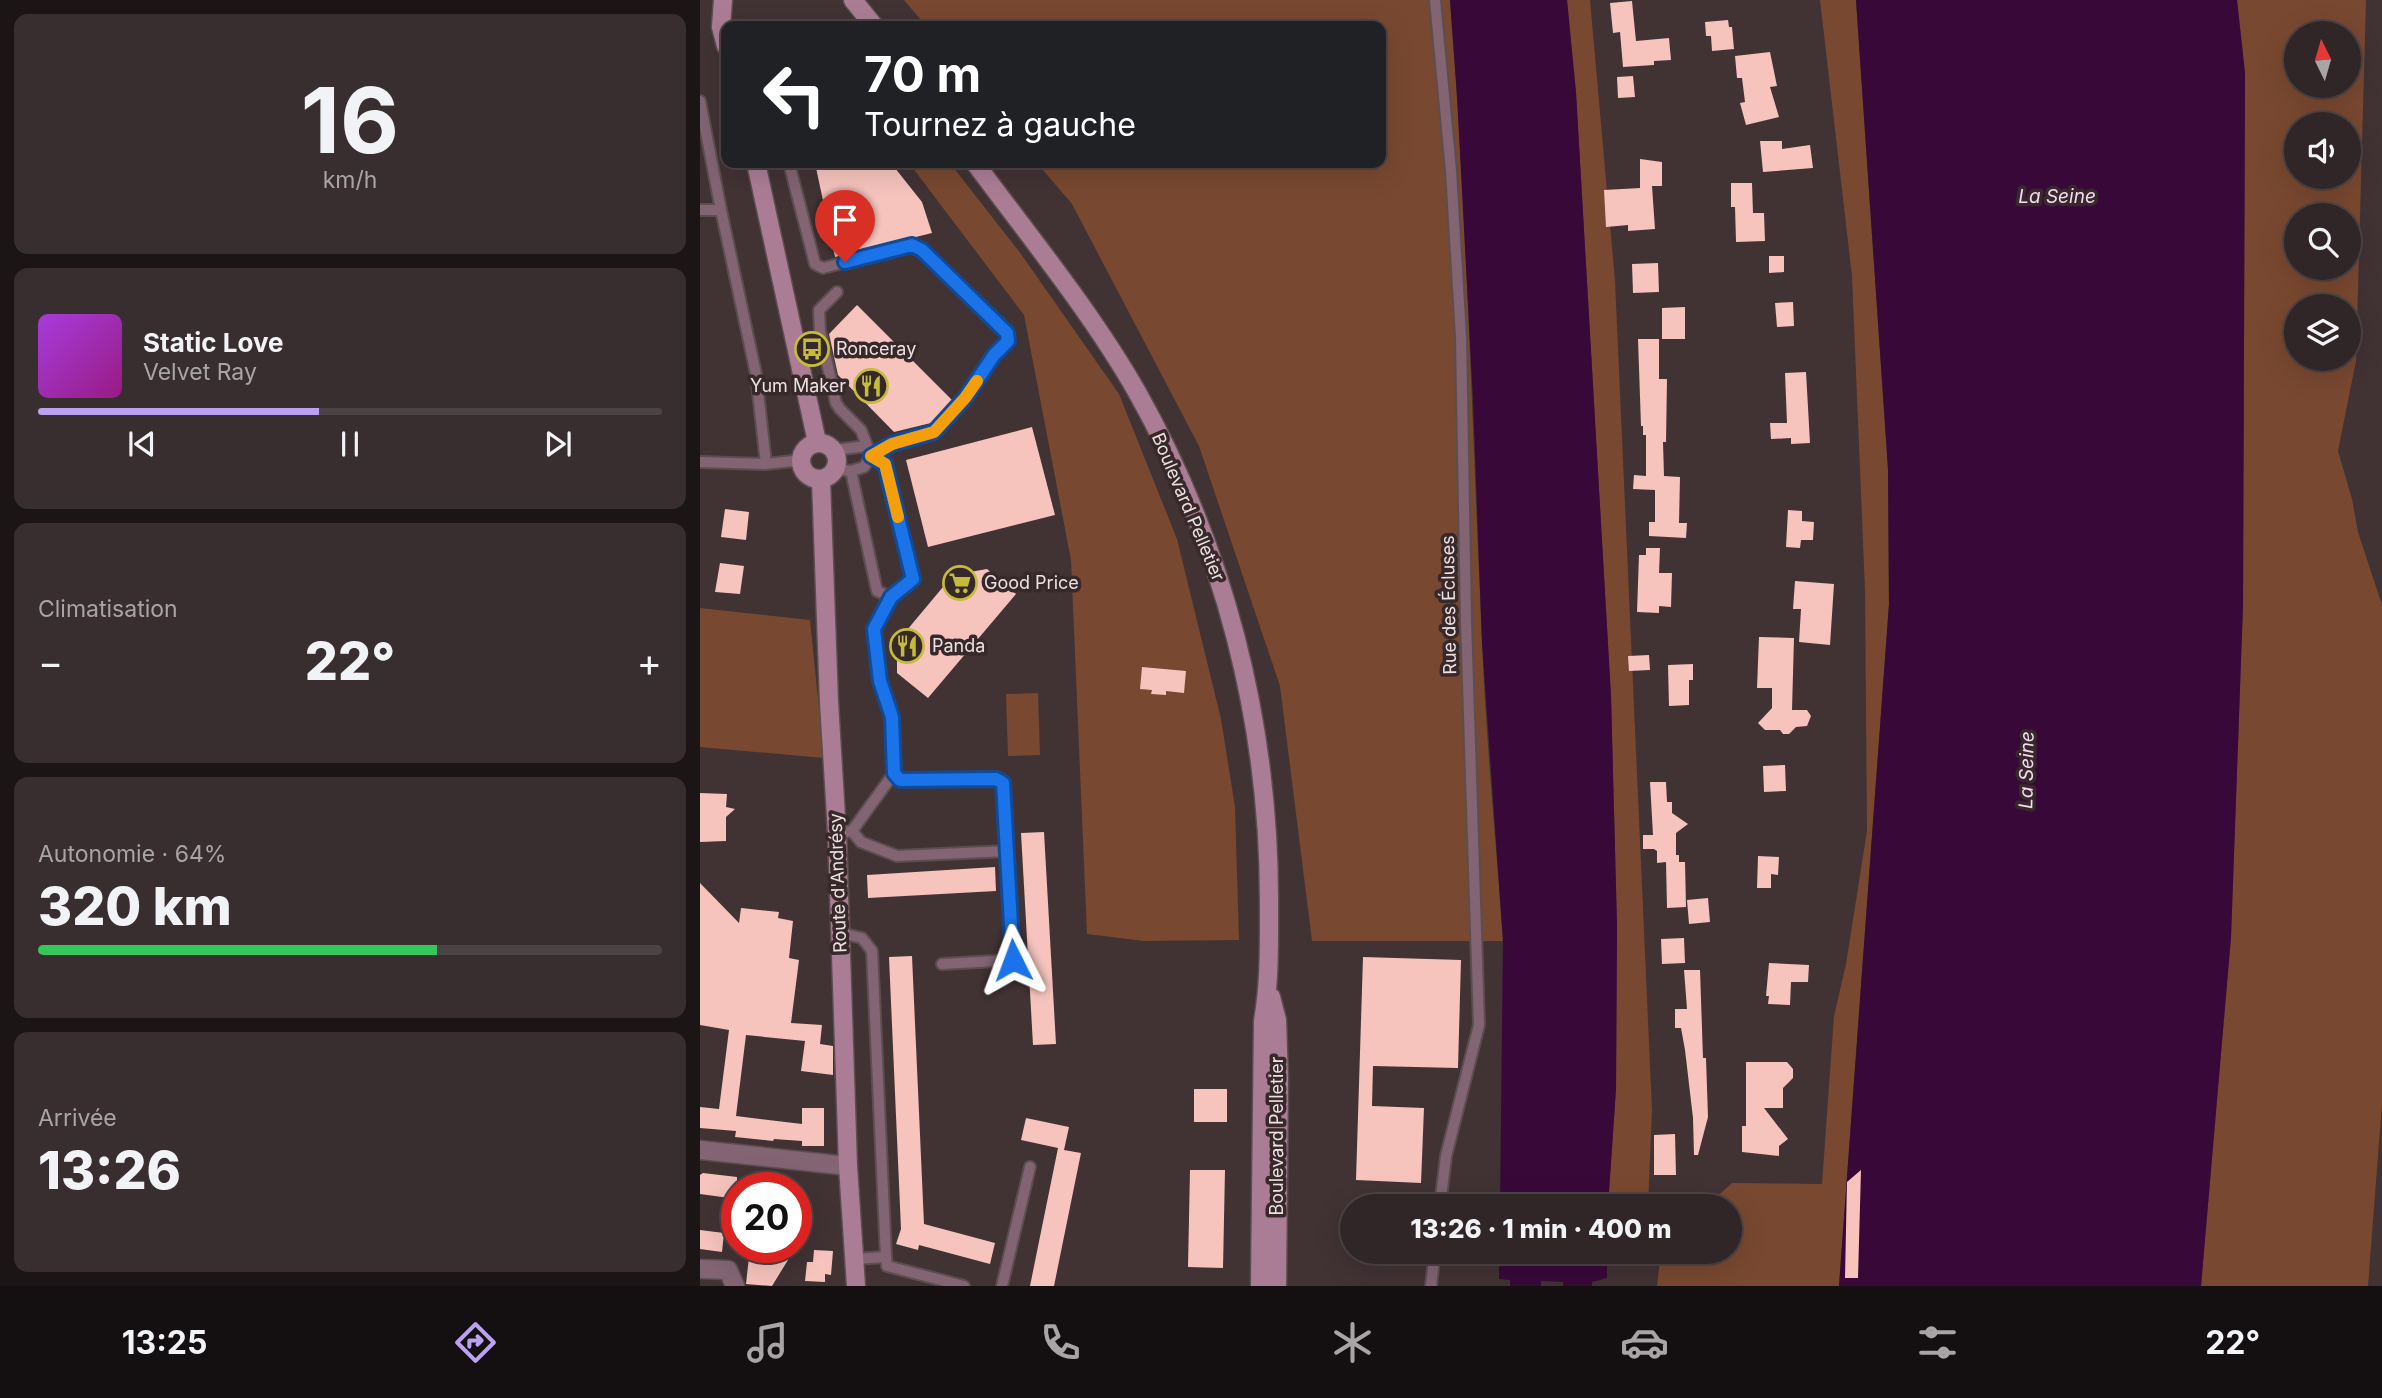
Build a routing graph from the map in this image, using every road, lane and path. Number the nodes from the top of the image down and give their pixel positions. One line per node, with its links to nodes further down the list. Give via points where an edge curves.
1 (853, 0): 5 (main road)
2 (1435, 0): 35 (lane, Rue des Écluses, via 1461,337 1479,1025 1446,1156)
3 (724, 3): 4 (main road)
4 (722, 21)
5 (870, 21)
6 (700, 101): 7 (lane)
7 (701, 115): 8 (lane)
8 (704, 141): 13 (lane)
9 (758, 168): 17 (main road)
10 (790, 168): 19 (lane, via 815,264 823,268 912,245 1007,333 1008,341 934,432)
11 (979, 168): 31 (main road, Boulevard Pelletier, via 1117,359 1160,437 1206,541 1232,619 1262,773 1269,853)
12 (700, 169): 13 (lane)
13 (713, 169): 15 (lane)
14 (700, 210): 15 (lane)
15 (721, 211): 22 (lane, via 756,373)
16 (837, 292): 19 (lane, via 819,310 820,331 836,403 861,430)
17 (817, 442): 18 (main road); 21 (main road, via 808,445)
18 (835, 450): 19 (lane); 23 (main road)
19 (868, 451): 23 (lane, via 864,467); 25 (lane, via 885,464 913,579)
20 (700, 462): 22 (lane)
21 (800, 463): 22 (lane); 24 (main road, via 811,478)
22 (766, 464)
23 (844, 470): 24 (main road); 25 (lane, via 877,591)
24 (821, 480): 27 (main road, Route d'Andrésy, via 829,702)
25 (891, 597): 26 (lane, via 874,629 880,681 892,717)
26 (894, 773): 27 (lane); 28 (lane, via 900,780 996,779 1003,783)
27 (844, 832): 28 (lane, via 897,856); 29 (main road, Route d'Andrésy)
28 (1008, 851): 30 (lane, via 1013,960)
29 (841, 933): 33 (main road, Route d'Andrésy); 36 (lane, via 862,938 872,951)
30 (942, 964)
31 (1269, 986): 44 (main road, Boulevard Pelletier, via 1263,1021); 45 (main road, Boulevard Pelletier, via 1277,1020 1279,1079)
32 (700, 1150): 33 (street)
33 (848, 1167): 37 (main road, Route d'Andrésy)
34 (1030, 1167): 43 (lane)
35 (1441, 1194)
36 (886, 1257): 37 (lane); 42 (lane, via 887,1266)
37 (854, 1259): 41 (main road, Route d'Andrésy)
38 (1434, 1264): 46 (lane)
39 (700, 1269): 40 (street, via 728,1270)
40 (735, 1286)
41 (856, 1286)
42 (964, 1286)
43 (1002, 1286)
44 (1260, 1286)
45 (1277, 1286)
46 (1431, 1286)

